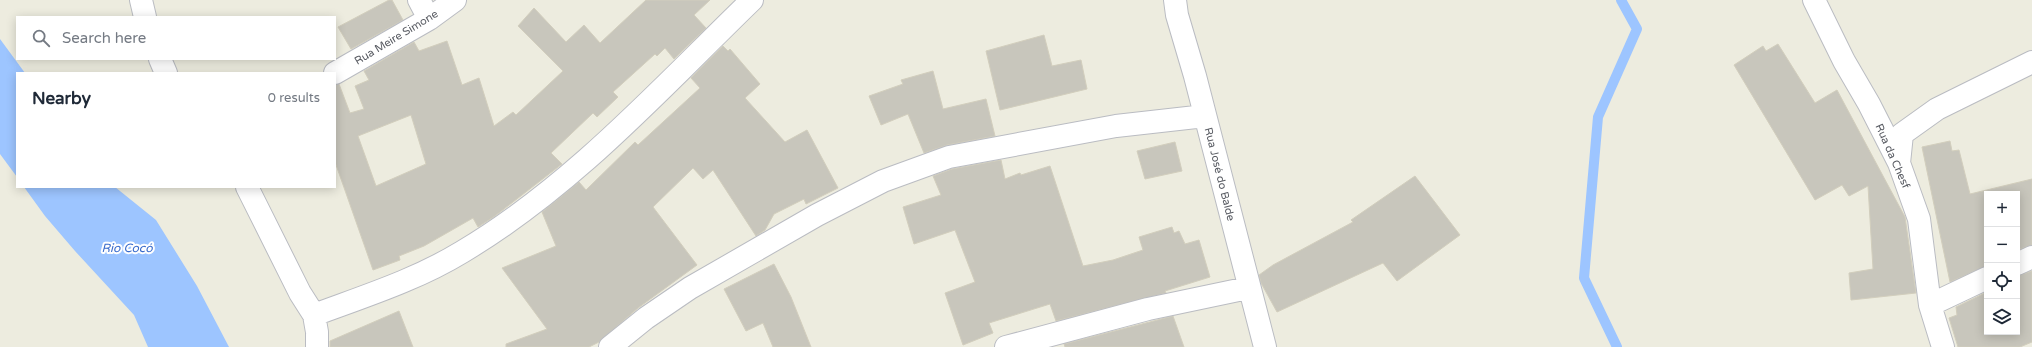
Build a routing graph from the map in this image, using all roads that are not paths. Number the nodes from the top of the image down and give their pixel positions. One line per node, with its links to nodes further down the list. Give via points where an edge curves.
1 (141, 0): 7 (street)
2 (419, 0): 8 (street)
3 (455, 0): 8 (street, Rua Meire Simone)
4 (752, 0): 21 (street, via 659,94 577,168 519,214 461,252 399,284)
5 (1175, 0): 13 (street, Rua José do Balde)
6 (1814, 0): 14 (street, Rua da Chesf)
7 (145, 16)
8 (429, 19): 12 (street, Rua Meire Simone)
9 (160, 60): 11 (street)
10 (2032, 62): 14 (street, via 1937,109 1902,134)
11 (166, 72)
12 (336, 72)
13 (1205, 116): 19 (street, Rua José do Balde); 23 (street, via 1116,126 949,157 883,181 817,215 690,288)
14 (1899, 163): 20 (street, Rua da Chesf, via 1919,219)
15 (248, 188): 21 (street)
16 (2032, 256): 17 (street)
17 (2019, 263)
18 (1984, 279): 20 (street)
19 (1248, 288): 24 (street, via 1148,309); 25 (street, Rua José do Balde)
20 (1930, 305): 26 (street, Rua da Chesf)
21 (314, 315): 22 (street)
22 (317, 347)
23 (610, 347)
24 (1006, 347)
25 (1265, 347)
26 (1943, 347)

